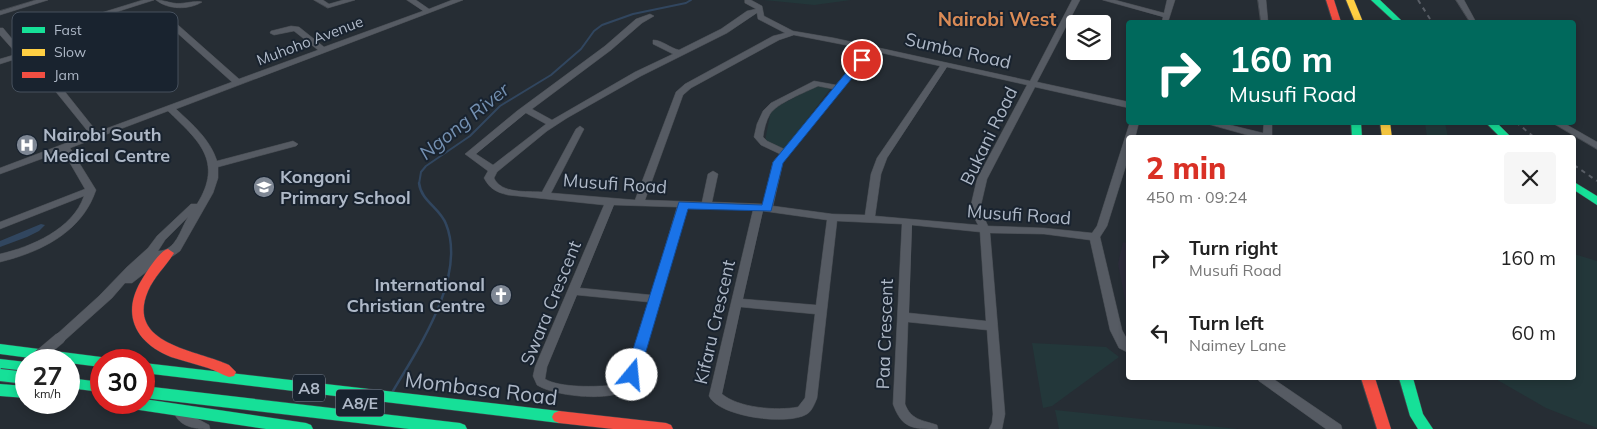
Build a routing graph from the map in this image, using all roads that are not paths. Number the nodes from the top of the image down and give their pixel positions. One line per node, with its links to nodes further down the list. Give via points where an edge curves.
1 (44, 0): 22 (street)
2 (150, 0): 21 (street)
3 (160, 0): 18 (street, via 172,7)
4 (318, 0): 5 (street, via 328,6)
5 (351, 0)
6 (411, 0): 20 (street)
7 (459, 0): 20 (street, Muhoho Avenue)
8 (748, 0): 19 (street)
9 (1076, 0): 44 (street, Bukani Road)
10 (1107, 0): 24 (street)
11 (1172, 0): 24 (street)
12 (1262, 0): 25 (street)
13 (1330, 0): 26 (main road)
14 (1350, 0): 27 (main road)
15 (1375, 0): 28 (main road)
16 (1452, 0): 29 (street)
17 (1460, 0): 30 (street)
18 (198, 2)
19 (760, 10): 34 (street, via 761,17); 39 (street)
20 (428, 11): 38 (street, Muhoho Avenue)
21 (111, 12)
22 (0, 13)
23 (650, 16): 49 (street, via 641,19 598,56)
24 (1166, 19)
25 (1265, 20)
26 (1336, 20)
27 (1358, 20)
28 (1397, 20)
29 (1464, 20)
30 (1472, 20)
31 (0, 30): 36 (street)
32 (178, 30): 43 (street)
33 (274, 33): 38 (street, via 291,28)
34 (791, 33): 37 (street, Sumba Road); 74 (street, Sumba Road, via 776,38 679,94)
35 (656, 42): 39 (street)
36 (11, 43)
37 (872, 48): 42 (street, Sumba Road); 45 (street, Kifaru Crescent)
38 (324, 50): 43 (street, Muhoho Avenue)
39 (681, 53): 50 (street)
40 (12, 58): 41 (street)
41 (0, 62)
42 (945, 65): 44 (street, Sumba Road); 79 (street, via 882,158 876,174)
43 (239, 83): 48 (street, Muhoho Avenue)
44 (1033, 84): 47 (street, Sumba Road); 82 (street, Bukani Road, via 982,179 975,209)
45 (838, 88): 63 (street, Kifaru Crescent); 63 (street, via 817,83 767,111 758,137)
46 (61, 92): 56 (street)
47 (1126, 104)
48 (170, 108): 56 (street, Muhoho Avenue); 64 (street, via 203,143)
49 (526, 109): 50 (street); 65 (street, via 470,154)
50 (552, 123): 65 (street)
51 (1218, 125): 57 (street)
52 (1493, 125): 58 (main road)
53 (1561, 125): 59 (street)
54 (1568, 125): 59 (street)
55 (580, 130): 71 (street)
56 (95, 135): 61 (street, Muhoho Avenue)
57 (1260, 135)
58 (1504, 135)
59 (1594, 142)
60 (293, 144): 64 (street)
61 (65, 147): 66 (street, Muhoho Avenue); 70 (street)
62 (1126, 150): 83 (street, via 1102,226)
63 (785, 153): 77 (street, Kifaru Crescent, via 775,170)
64 (214, 165): 68 (street)
65 (493, 170): 71 (street, Musufi Road, via 489,178 496,189)
66 (0, 171)
67 (713, 174): 76 (street)
68 (213, 179): 84 (street); 84 (street, via 210,190 175,249)
69 (1576, 186): 72 (main road)
70 (91, 190): 81 (street); 85 (street, via 82,211 57,234 36,247)
71 (544, 195): 73 (street, Musufi Road)
72 (1597, 200)
73 (610, 202): 74 (street, Musufi Road); 86 (street, Swara Crescent)
74 (639, 202): 75 (street, Musufi Road)
75 (683, 205): 76 (street, Musufi Road); 87 (street, Swara Crescent)
76 (706, 206): 77 (street, Musufi Road)
77 (763, 208): 78 (street, Musufi Road); 88 (street, Kifaru Crescent)
78 (832, 217): 79 (street, Musufi Road); 89 (street, Kifaru Crescent)
79 (870, 219): 80 (street, Musufi Road)
80 (907, 221): 82 (street, Musufi Road); 90 (street, Paa Crescent)
81 (0, 226)
82 (985, 229): 83 (street, Musufi Road); 91 (street)
83 (1095, 237): 92 (street, via 1116,330)
84 (160, 251): 94 (street, bridge); 103 (main road, via 139,302 137,316 140,326 169,351 226,370)
85 (0, 258)
86 (573, 291): 87 (street); 87 (street, Swara Crescent, via 538,378 550,387 601,391 616,390 626,384 632,375)
87 (655, 299)
88 (737, 303): 89 (street); 89 (street, Kifaru Crescent, via 715,396 731,407 784,414 800,412 811,398)
89 (821, 310)
90 (904, 317): 91 (street); 117 (street, Paa Crescent, via 899,404 902,414 916,426)
91 (993, 326): 118 (street, via 999,414)
92 (1126, 347)
93 (0, 349): 95 (main road)
94 (47, 349)
95 (90, 361)
96 (0, 364): 97 (main road)
97 (15, 366)
98 (155, 369): 103 (main road, Mombasa Road / A8)
99 (0, 375): 101 (main road, bridge)
100 (15, 377): 107 (street)
101 (15, 377)
102 (155, 380): 115 (main road, A8/E)
103 (238, 380): 116 (main road, Mombasa Road / A8)
104 (1266, 380): 119 (street)
105 (1369, 380): 120 (main road)
106 (1407, 380): 121 (main road, via 1417,416)
107 (0, 390): 108 (main road)
108 (15, 391)
109 (155, 393): 114 (main road, A8/E)
110 (155, 406): 111 (main road, A8)
111 (158, 406): 112 (street, via 187,417); 113 (main road, A8)
112 (204, 429)
113 (306, 429)
114 (460, 429)
115 (576, 429)
116 (666, 429)
117 (932, 429)
118 (995, 429)
119 (1336, 429)
120 (1384, 429)
121 (1426, 429)

